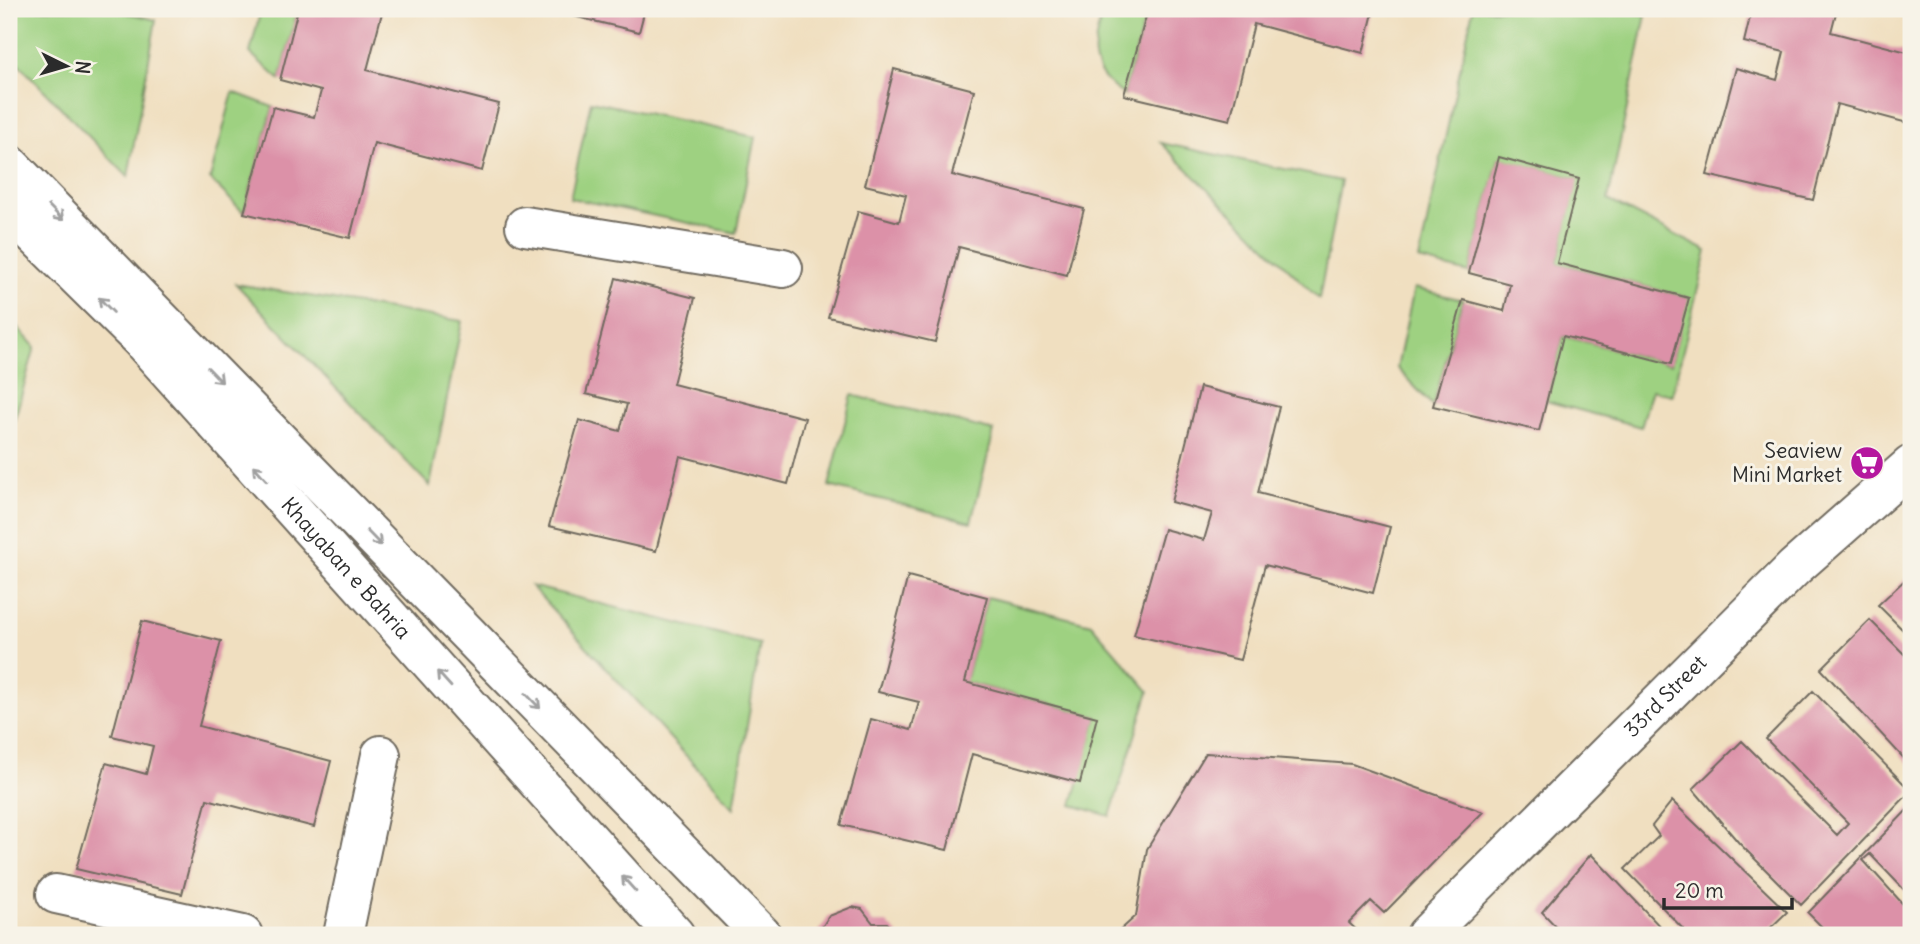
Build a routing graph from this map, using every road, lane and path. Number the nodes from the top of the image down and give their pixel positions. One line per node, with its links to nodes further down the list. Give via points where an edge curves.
1 (9, 164): 11 (street, one-way to 11)
2 (9, 209): 10 (street, Khayaban e Bahria, one-way to 2, via 140,339)
3 (525, 226): 4 (street)
4 (783, 268)
5 (1911, 465): 12 (street, 33rd Street, via 1794,568)
6 (381, 755): 9 (street)
7 (56, 894): 8 (street)
8 (243, 935)
9 (343, 935)
10 (675, 935)
11 (762, 935)
12 (1426, 935)

